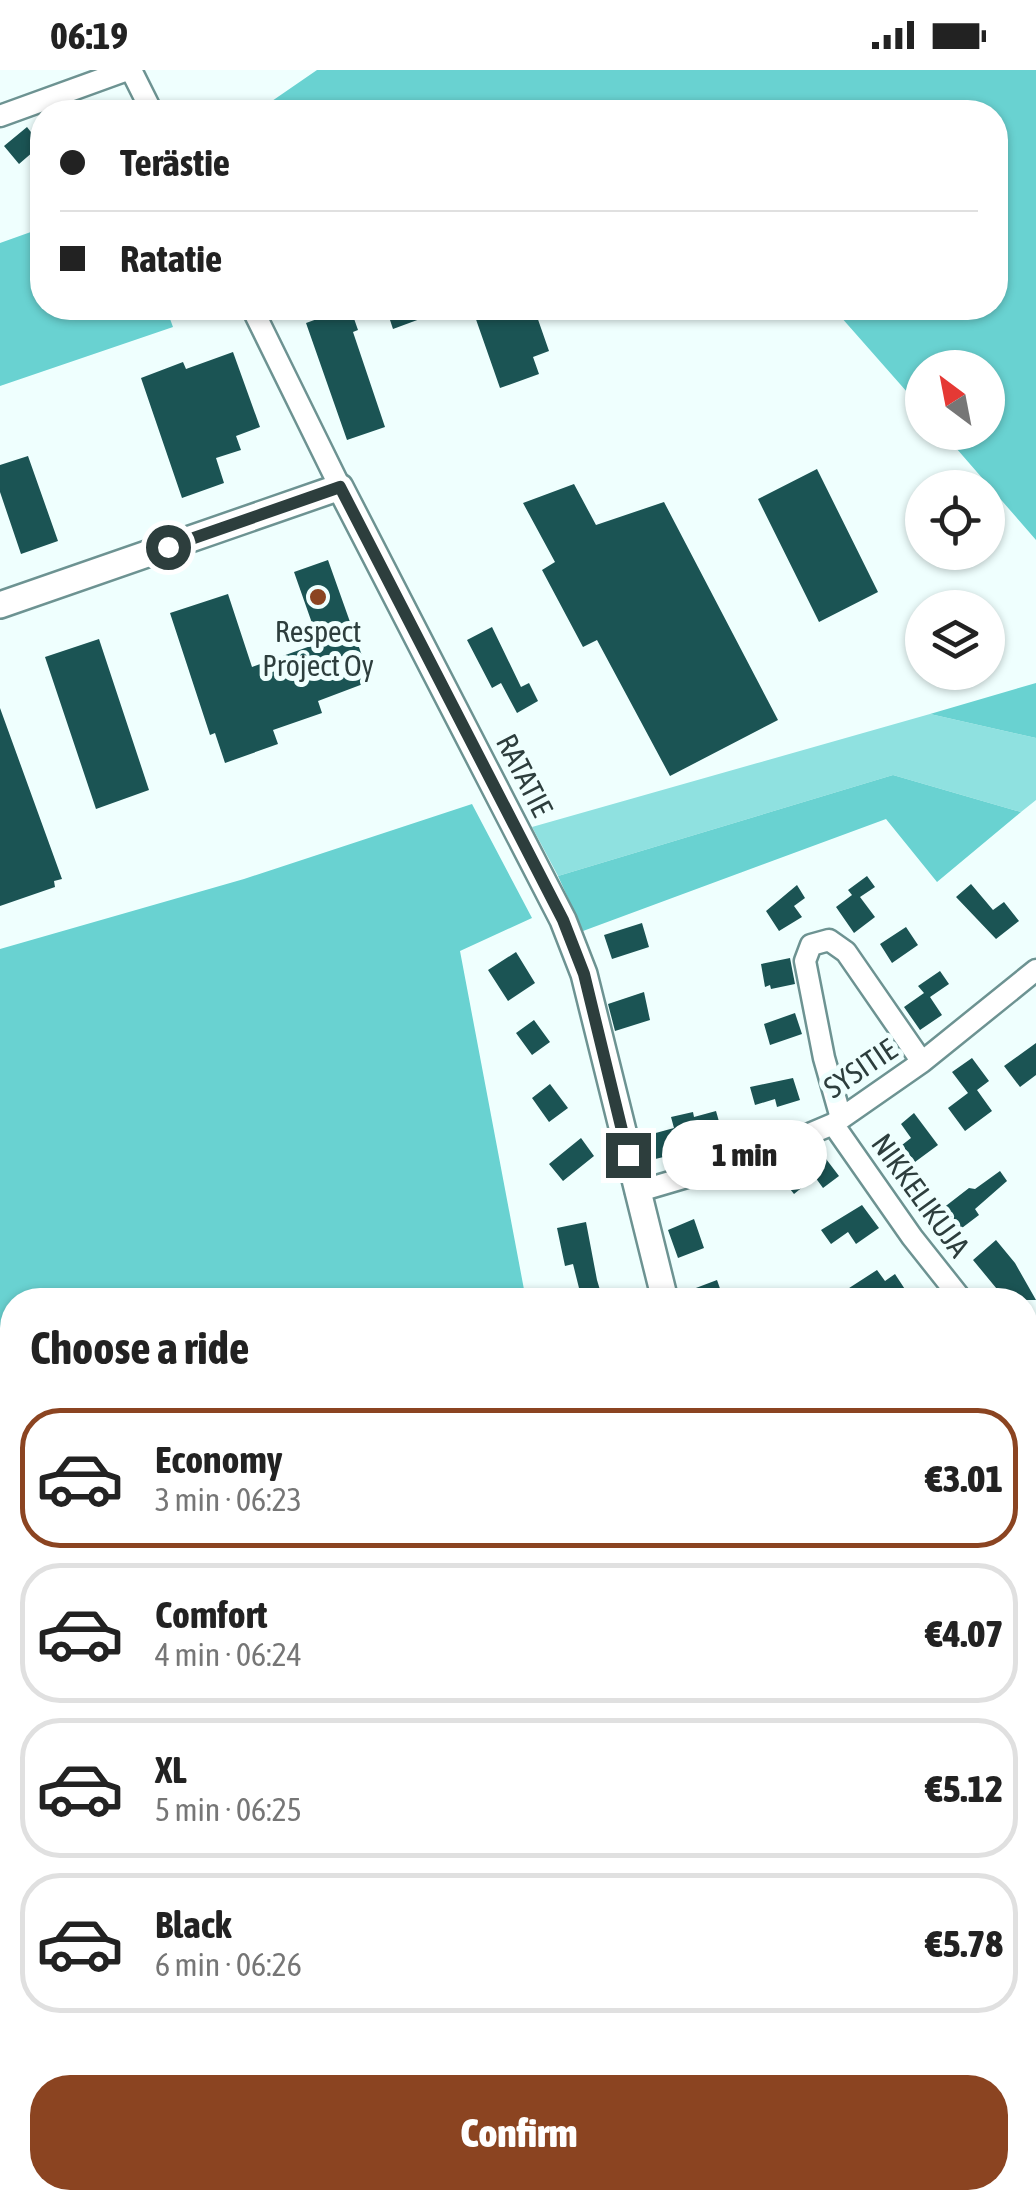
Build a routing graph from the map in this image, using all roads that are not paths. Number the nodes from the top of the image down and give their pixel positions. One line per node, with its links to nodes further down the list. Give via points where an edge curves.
1 (129, 70): 2 (street); 3 (street)
2 (45, 100)
3 (145, 100)
4 (30, 105): 5 (street)
5 (0, 116)
6 (258, 320): 7 (street, RATATIE)
7 (340, 487): 8 (street); 12 (street, RATATIE, via 563,920 584,974)
8 (0, 605)
9 (1034, 976): 10 (street, SYSITIE)
10 (922, 1062): 11 (street, SYSITIE); 11 (street, NIKKELIKUJA, via 846,952 829,940 811,944 805,961)
11 (837, 1121): 12 (street, SYSITIE, via 755,1157); 14 (street, NIKKELIKUJA)
12 (636, 1192): 13 (street, RATATIE)
13 (662, 1288)
14 (952, 1288)

